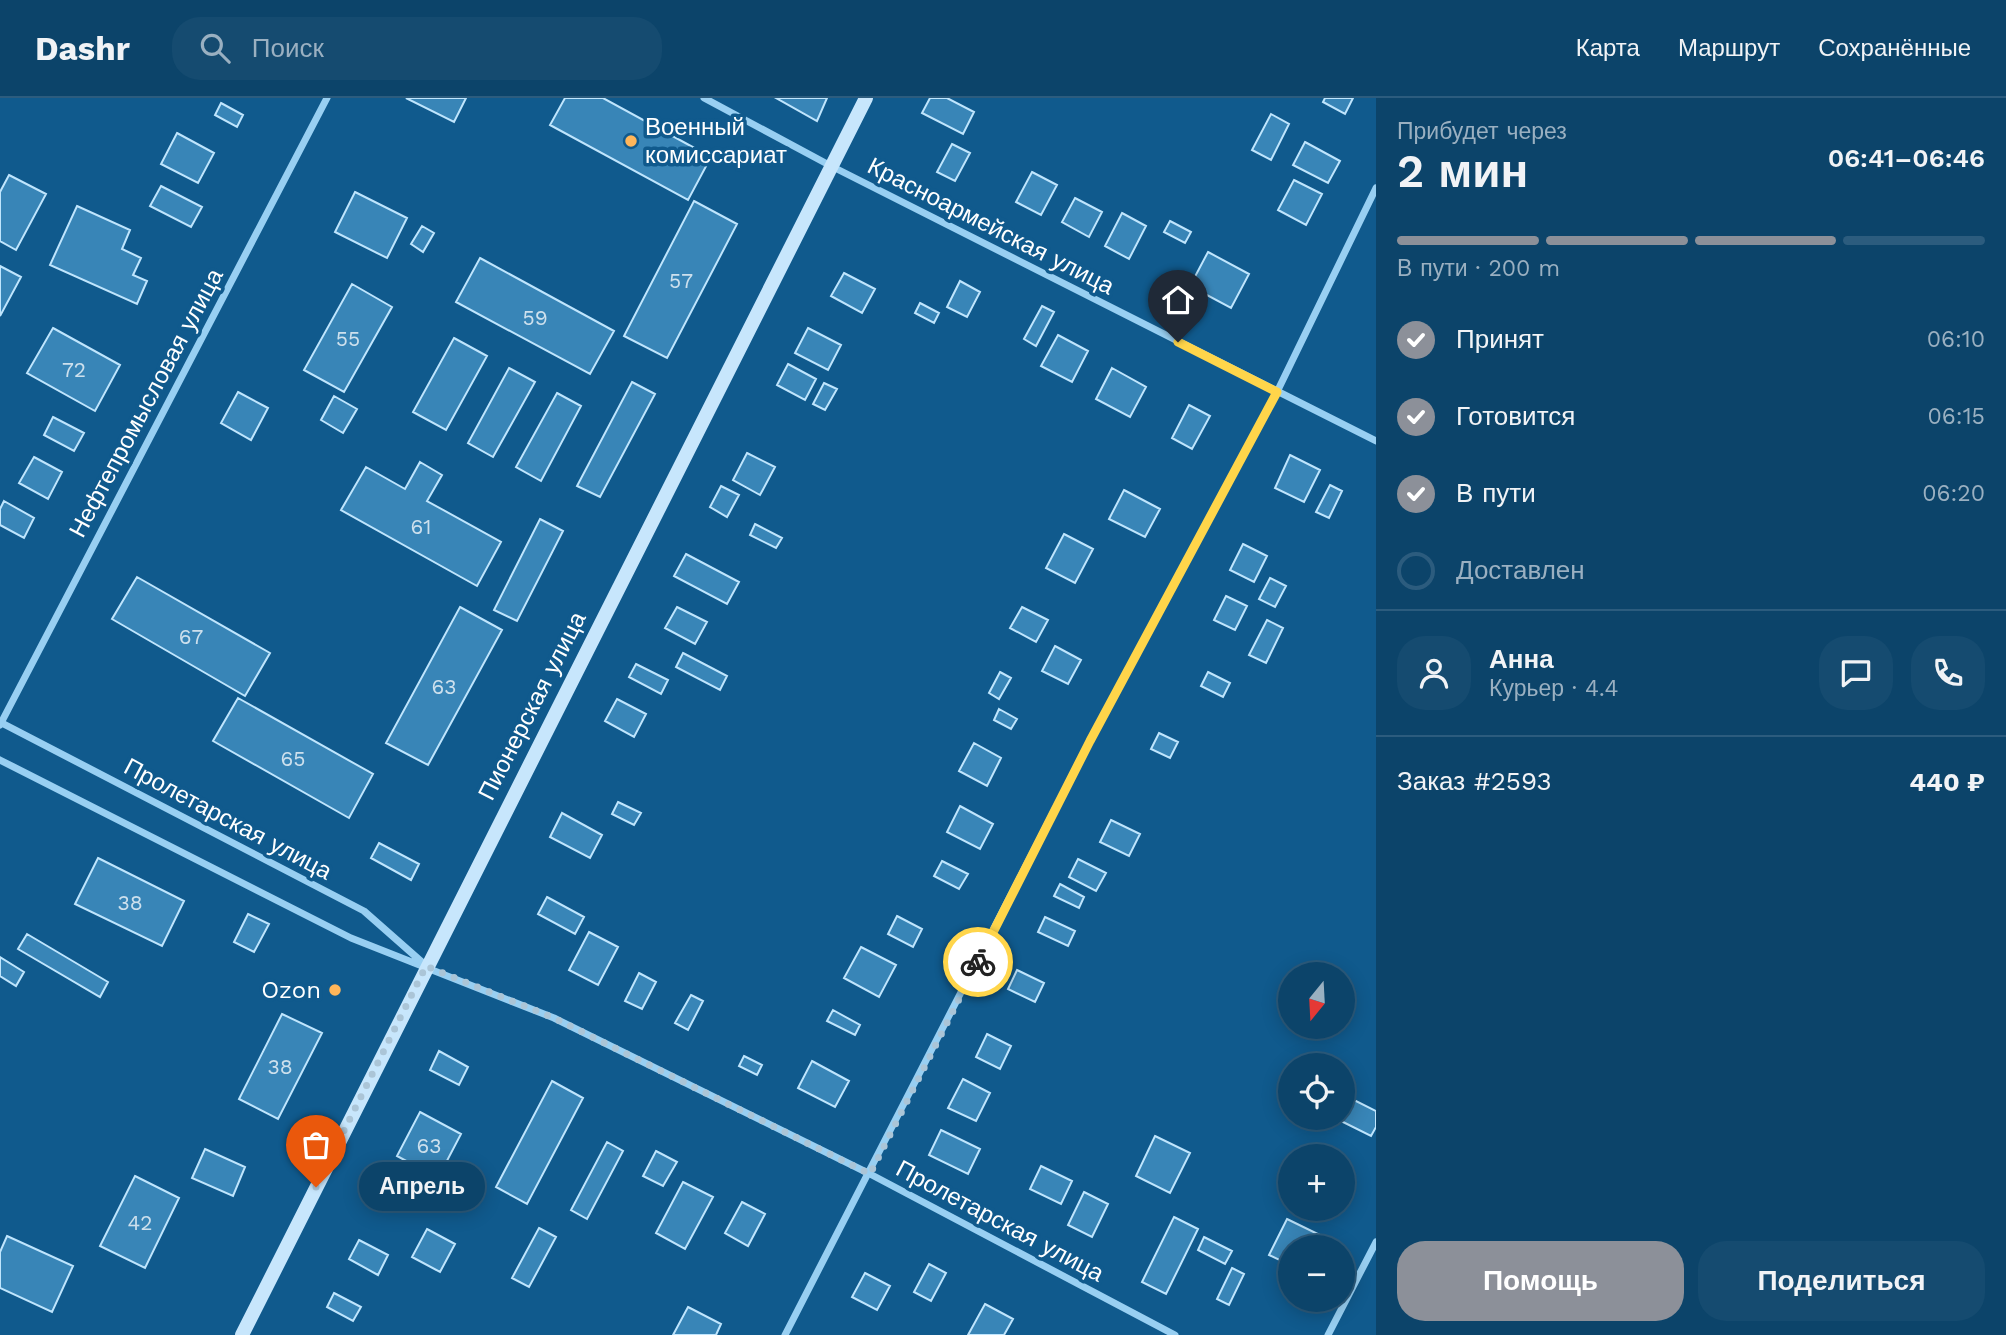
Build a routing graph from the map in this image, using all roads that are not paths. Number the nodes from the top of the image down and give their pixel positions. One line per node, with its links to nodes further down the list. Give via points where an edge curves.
1 (327, 98): 8 (street, Нефтепромысловая улица)
2 (704, 98): 4 (street, Красноармейская улица)
3 (866, 98): 4 (main road, Пионерская улица)
4 (831, 166): 6 (street, Красноармейская улица); 10 (main road, Пионерская улица)
5 (1376, 188): 6 (street)
6 (1277, 392): 7 (street, Красноармейская улица); 11 (street, via 1090,741)
7 (1376, 441)
8 (0, 723): 10 (street, Пролетарская улица, via 364,911)
9 (0, 760): 10 (street, Пролетарская улица, via 351,938)
10 (426, 966): 11 (street, Пролетарская улица, via 554,1018); 13 (main road, Пионерская улица)
11 (870, 1174): 14 (street); 15 (street, Пролетарская улица)
12 (1376, 1241): 16 (street)
13 (242, 1335)
14 (785, 1335)
15 (1175, 1335)
16 (1328, 1335)

